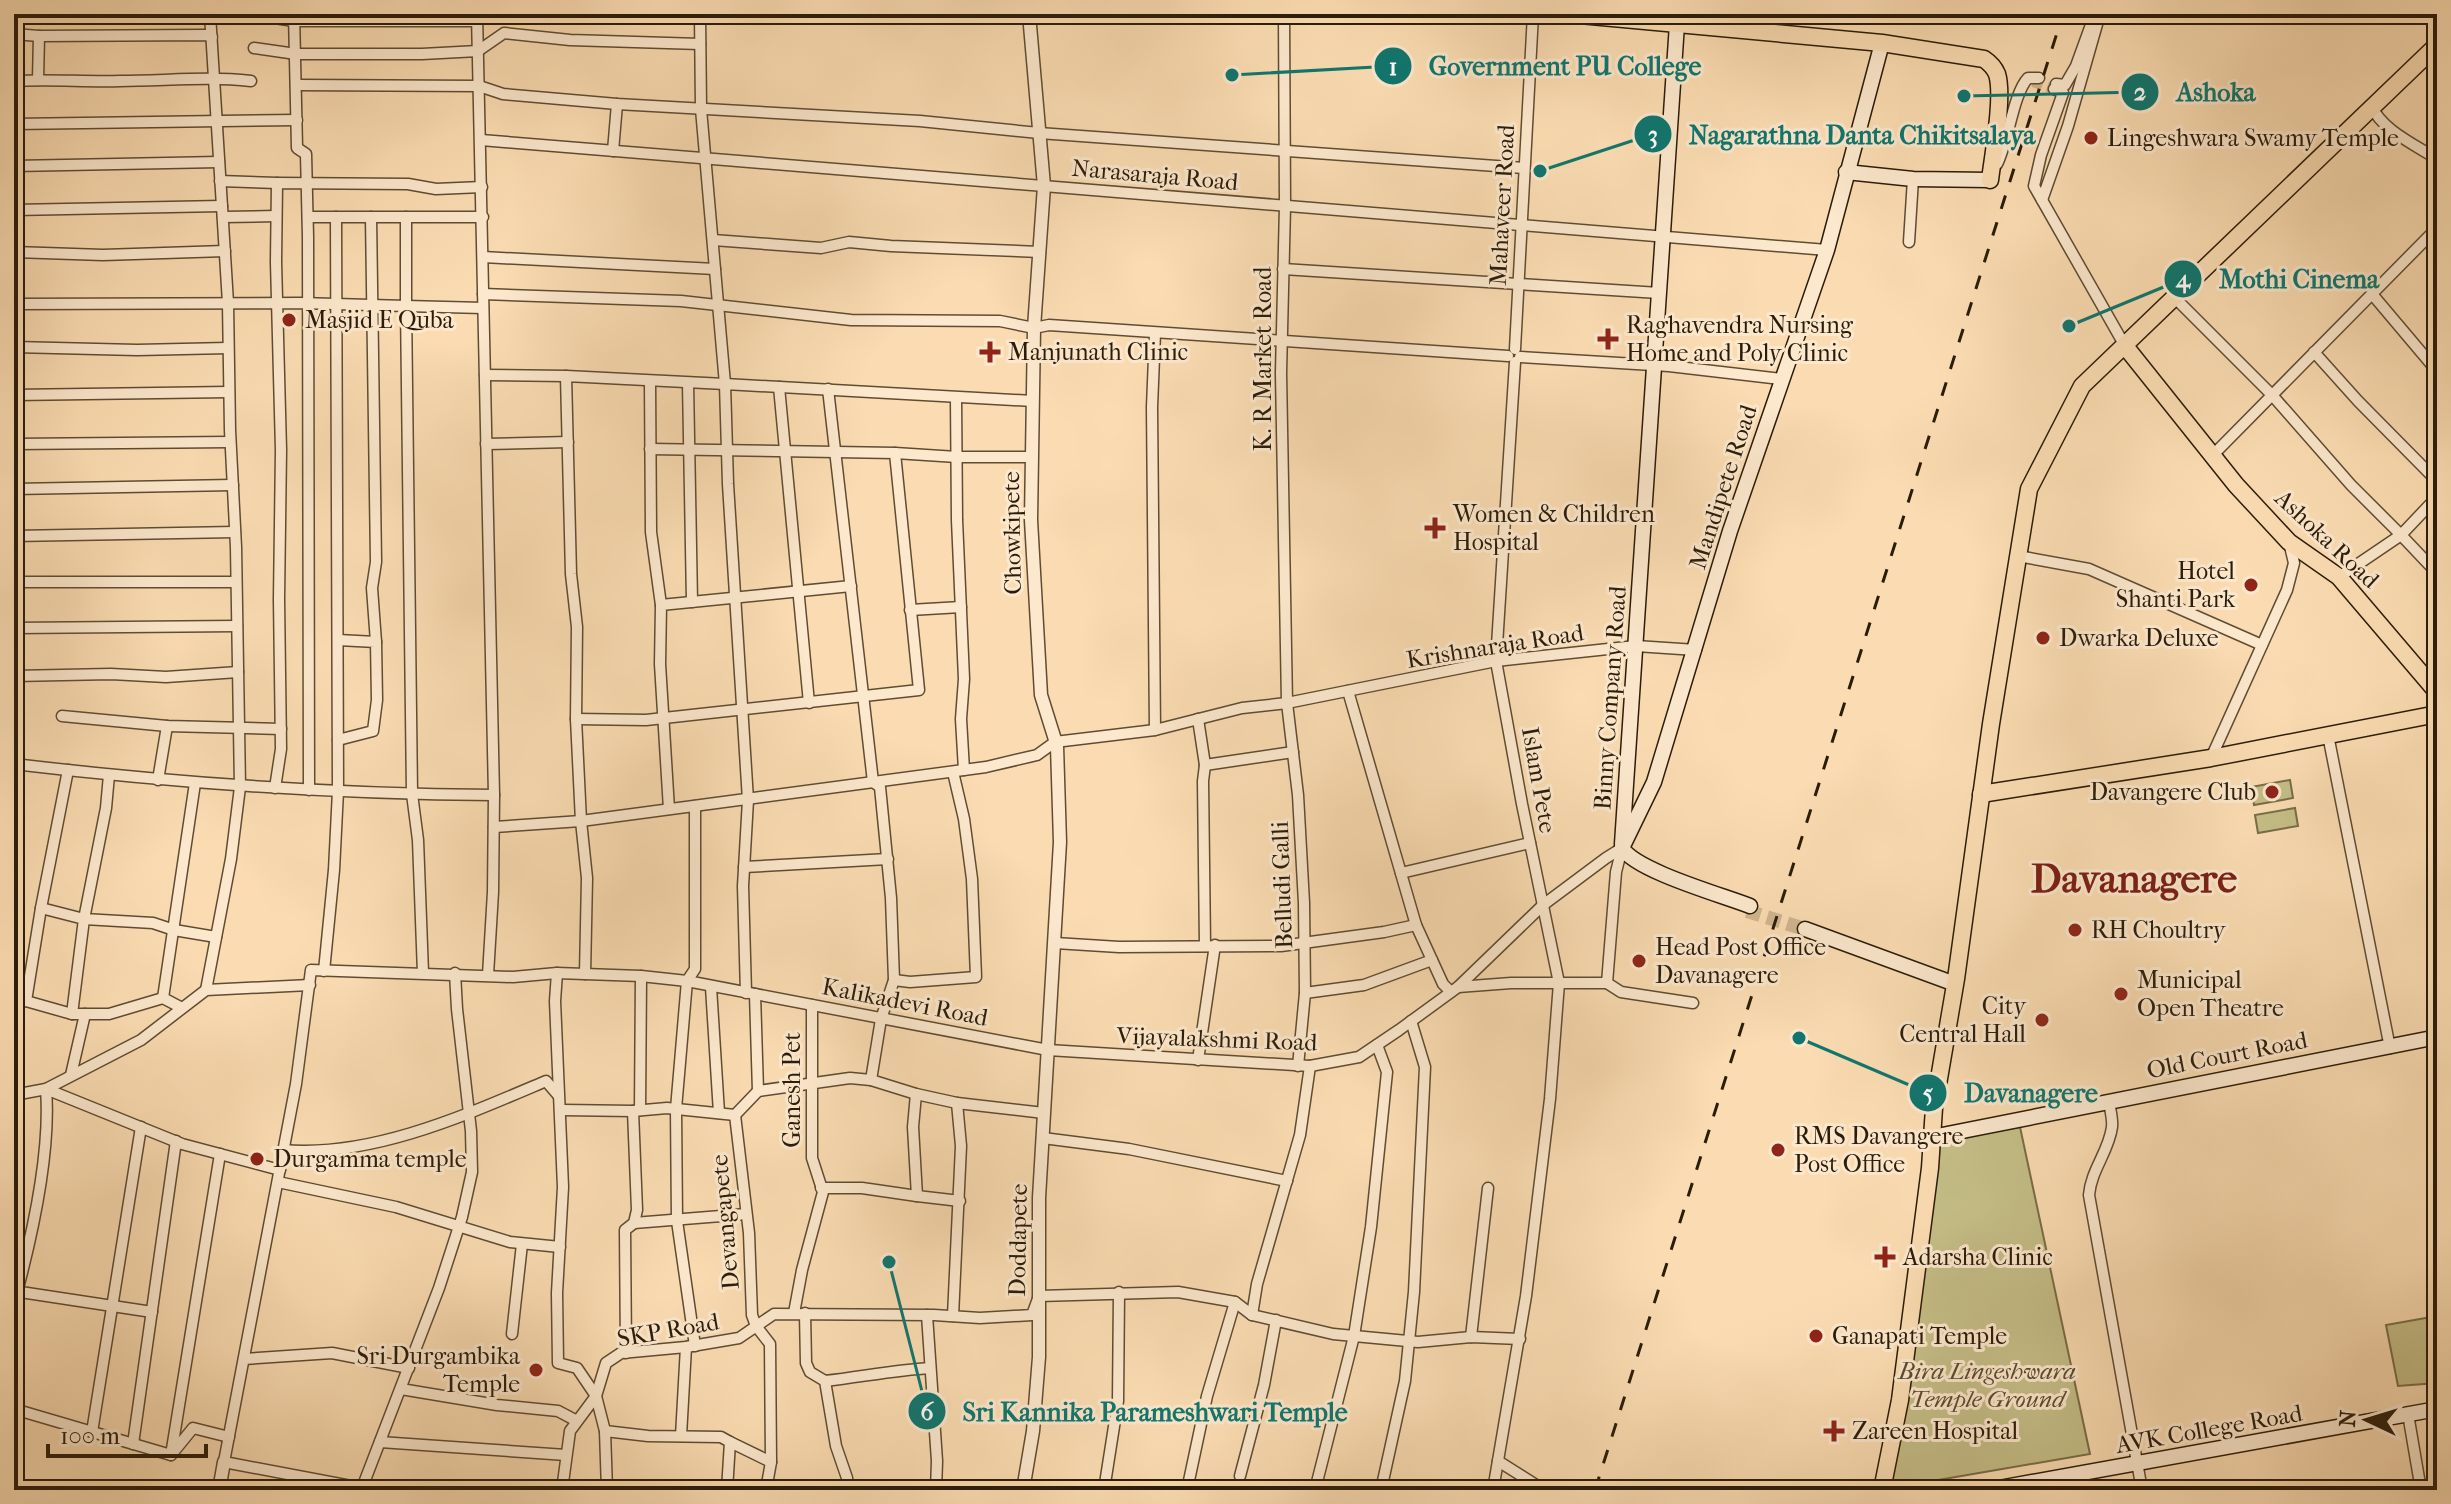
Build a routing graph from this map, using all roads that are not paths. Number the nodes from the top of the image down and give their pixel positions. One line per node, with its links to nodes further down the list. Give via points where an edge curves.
1 (210, 14): 7 (street); 14 (street)
2 (700, 14): 16 (street)
3 (1029, 14): 34 (street, Chowkipete)
4 (1284, 14): 37 (street, K. R Market Road)
5 (1533, 14): 42 (street, Mahaveer Road)
6 (1569, 14): 10 (main road)
7 (294, 18): 8 (street); 20 (street)
8 (477, 18): 19 (street)
9 (2098, 18): 51 (street); 51 (street, via 2091,23 2071,76 2065,85 2055,86 2063,93 2034,186)
10 (1685, 21): 11 (main road); 64 (main road, Binny Company Road)
11 (1741, 22): 15 (main road)
12 (14, 34): 13 (street)
13 (39, 36): 14 (street); 22 (street)
14 (212, 37): 21 (street)
15 (1882, 43): 43 (main road, Mandipete Road); 44 (main road, via 1977,57 1991,64 1999,97)
16 (700, 44): 19 (street, via 504,33); 30 (street)
17 (2437, 45): 29 (main road)
18 (254, 48): 20 (street)
19 (478, 51): 20 (street); 27 (street)
20 (296, 54): 26 (street)
21 (214, 77): 22 (street); 25 (street); 31 (street)
22 (38, 80): 24 (street)
23 (2036, 80): 44 (street, via 2028,78 2021,88)
24 (14, 81)
25 (251, 81)
26 (296, 85): 27 (street); 32 (street)
27 (479, 86): 28 (street, via 503,94); 35 (street)
28 (617, 104): 30 (street); 36 (street)
29 (2372, 106): 39 (street, via 2393,129); 78 (main road)
30 (701, 109): 34 (street); 38 (street)
31 (217, 120): 32 (street); 33 (street); 40 (street)
32 (297, 120): 48 (street, via 297,148 306,154)
33 (14, 124)
34 (1039, 133): 37 (street); 49 (street, Chowkipete)
35 (481, 140): 36 (street, Narasaraja Road); 50 (street)
36 (613, 151): 38 (street, Narasaraja Road)
37 (1285, 151): 42 (street); 53 (street, K. R Market Road)
38 (705, 159): 49 (street, Narasaraja Road); 65 (street)
39 (2437, 159)
40 (219, 162): 41 (street); 46 (street)
41 (14, 166)
42 (1524, 168): 62 (street, Mahaveer Road)
43 (1846, 172): 45 (main road); 67 (main road, Mandipete Road)
44 (1991, 178): 45 (main road)
45 (1913, 179): 66 (street)
46 (220, 181): 47 (street); 55 (street)
47 (277, 183): 48 (street); 56 (street)
48 (307, 183): 50 (street); 57 (street)
49 (1044, 186): 53 (street, Narasaraja Road); 70 (street, Chowkipete)
50 (482, 187): 61 (street)
51 (2042, 200): 91 (street)
52 (14, 203): 54 (street)
53 (1285, 206): 62 (street, Narasaraja Road); 73 (street, K. R Market Road)
54 (14, 210): 55 (street); 69 (street)
55 (222, 211): 56 (street); 68 (street)
56 (276, 216): 80 (street)
57 (308, 217): 58 (street); 81 (street)
58 (336, 217): 59 (street); 83 (street)
59 (371, 217): 60 (street); 84 (street)
60 (406, 217): 61 (street); 86 (street)
61 (483, 217): 71 (street)
62 (1521, 225): 64 (street, Narasaraja Road); 74 (street, Mahaveer Road)
63 (2437, 228): 77 (street)
64 (1663, 237): 67 (street, Narasaraja Road); 75 (main road, Binny Company Road)
65 (713, 240): 70 (street, via 821,248 849,242); 72 (street)
66 (1909, 242)
67 (1827, 250): 100 (main road, Mandipete Road)
68 (225, 251): 69 (street); 79 (street)
69 (14, 252): 82 (street)
70 (1040, 252): 88 (street, Chowkipete)
71 (483, 257): 72 (street); 76 (street)
72 (715, 269): 85 (street)
73 (1283, 269): 74 (street); 90 (street, K. R Market Road)
74 (1518, 284): 75 (street); 95 (street, Mahaveer Road)
75 (1659, 293): 96 (main road, Binny Company Road)
76 (483, 294): 85 (street); 87 (street)
77 (2372, 294): 94 (street); 97 (street)
78 (2175, 298): 91 (main road); 108 (street)
79 (228, 303): 80 (street); 82 (street); 93 (street)
80 (277, 303): 81 (street); 167 (street)
81 (309, 303): 83 (street); 184 (street)
82 (15, 304)
83 (335, 304): 84 (street); 146 (street)
84 (372, 305): 86 (street); 147 (street)
85 (719, 305): 88 (street, via 851,320 1000,321); 103 (street)
86 (406, 306): 87 (street); 186 (street)
87 (483, 308): 98 (street)
88 (1034, 328): 89 (street); 110 (street, Chowkipete)
89 (1155, 333): 90 (street); 168 (street)
90 (1282, 339): 95 (street); 158 (street, K. R Market Road)
91 (2125, 346): 121 (main road, Ashoka Road); 132 (main road, via 2082,386 2029,489)
92 (14, 347): 93 (street)
93 (228, 348): 106 (street)
94 (2314, 352): 108 (street); 124 (street)
95 (1515, 356): 96 (street); 151 (street, Mahaveer Road)
96 (1654, 367): 100 (street); 149 (main road, Binny Company Road)
97 (2437, 371)
98 (485, 375): 99 (street); 114 (street)
99 (566, 376): 101 (street); 112 (street)
100 (1781, 379): 150 (main road, Mandipete Road)
101 (650, 382): 102 (street); 115 (street)
102 (688, 383): 103 (street); 116 (street)
103 (725, 384): 104 (street); 117 (street)
104 (779, 387): 105 (street); 118 (street)
105 (828, 389): 109 (street); 120 (street)
106 (229, 392): 107 (street); 111 (street)
107 (14, 395)
108 (2272, 395): 121 (street); 129 (street)
109 (956, 398): 110 (street); 122 (street)
110 (1033, 401): 123 (street, Chowkipete)
111 (230, 442): 113 (street); 125 (street)
112 (568, 442): 114 (street); 163 (street)
113 (14, 444)
114 (486, 444): 188 (street)
115 (650, 449): 116 (street); 141 (street, via 651,532)
116 (688, 450): 117 (street); 140 (street)
117 (727, 450): 118 (street); 139 (street)
118 (784, 451): 120 (street); 138 (street)
119 (895, 453): 120 (street); 122 (street); 143 (street)
120 (835, 454): 137 (street)
121 (2213, 455): 131 (main road, Ashoka Road)
122 (957, 457): 123 (street); 142 (street)
123 (1032, 457): 171 (street, Chowkipete, via 1041,695)
124 (2437, 481)
125 (233, 485): 126 (street); 128 (street)
126 (14, 489)
127 (2437, 497): 129 (street)
128 (235, 532): 130 (street); 136 (street)
129 (2401, 535): 133 (street); 134 (street)
130 (14, 536)
131 (2289, 542): 134 (main road, Ashoka Road); 148 (street, via 2294,563 2287,590)
132 (2018, 556): 148 (street, via 2089,569); 187 (main road)
133 (2437, 573)
134 (2339, 577): 155 (main road, Ashoka Road)
135 (14, 582): 136 (street)
136 (236, 582): 144 (street)
137 (851, 586): 138 (street); 156 (street)
138 (798, 591): 139 (street); 157 (street)
139 (736, 598): 140 (street); 159 (street)
140 (692, 602): 141 (street)
141 (661, 605): 162 (street)
142 (961, 607): 143 (street); 177 (street, via 964,679)
143 (910, 610): 156 (street, via 919,690)
144 (237, 626): 145 (street); 152 (street)
145 (14, 628)
146 (338, 640): 147 (street); 170 (street)
147 (376, 642): 170 (street, via 373,731)
148 (2262, 645): 173 (street)
149 (1636, 646): 150 (street, Krishnaraja Road); 151 (street, Krishnaraja Road); 195 (main road, Binny Company Road)
150 (1696, 650): 195 (main road, Mandipete Road, via 1654,782)
151 (1496, 661): 154 (street, Krishnaraja Road); 194 (street, Islam Pete)
152 (238, 672): 153 (street); 166 (street)
153 (14, 676)
154 (1348, 691): 158 (street, Krishnaraja Road); 198 (street)
155 (2437, 692)
156 (863, 695): 157 (street); 180 (street)
157 (809, 703): 159 (street)
158 (1287, 703): 164 (street, Krishnaraja Road); 172 (street, Belludi Galli)
159 (743, 710): 162 (street); 189 (street)
160 (2437, 714): 169 (main road)
161 (62, 716): 165 (street)
162 (663, 717): 163 (street); 191 (street)
163 (576, 719): 192 (street)
164 (1198, 719): 168 (street, Krishnaraja Road); 175 (street)
165 (167, 726): 166 (street); 179 (street)
166 (239, 729): 167 (street); 182 (street)
167 (281, 729): 183 (street)
168 (1155, 730): 171 (street, Krishnaraja Road)
169 (2328, 735): 173 (main road); 241 (street)
170 (338, 740): 185 (street)
171 (1055, 742): 177 (street, Krishnaraja Road, via 1037,755); 207 (street, Chowkipete, via 1060,842)
172 (1293, 752): 175 (street); 208 (street, Belludi Galli)
173 (2211, 758): 187 (main road)
174 (14, 764): 176 (street)
175 (1205, 765): 209 (street)
176 (68, 770): 178 (street); 200 (street)
177 (958, 771): 180 (street, Krishnaraja Road); 218 (street, via 972,879 976,977)
178 (109, 775): 179 (street); 202 (street)
179 (158, 780): 181 (street)
180 (873, 782): 189 (street, Krishnaraja Road); 196 (street, via 880,787)
181 (195, 783): 182 (street); 205 (street)
182 (240, 787): 183 (street); 206 (street)
183 (275, 788): 184 (street)
184 (309, 790): 185 (street)
185 (338, 791): 186 (street); 211 (street)
186 (412, 794): 188 (street); 212 (street)
187 (1981, 794): 220 (main road)
188 (494, 795): 193 (street)
189 (748, 800): 190 (street, Krishnaraja Road); 197 (street)
190 (695, 806): 191 (street, Krishnaraja Road); 219 (street, via 695,969)
191 (669, 809): 192 (street, Krishnaraja Road)
192 (581, 821): 193 (street, Krishnaraja Road); 215 (street, via 587,878)
193 (494, 827): 216 (street)
194 (1530, 843): 198 (street); 199 (street, Islam Pete)
195 (1621, 851): 199 (street, Vijayalakshmi Road); 201 (main road, via 1646,867); 222 (street)
196 (888, 859): 197 (street); 218 (street)
197 (744, 867): 228 (street)
198 (1401, 873): 203 (street)
199 (1543, 905): 221 (street, Islam Pete); 225 (street, Vijayalakshmi Road)
200 (41, 908): 202 (street); 230 (street)
201 (1749, 908)
202 (84, 919): 205 (street, via 153,923); 235 (street)
203 (1416, 925): 208 (street); 210 (street)
204 (1806, 927): 220 (main road)
205 (174, 930): 206 (street); 229 (street)
206 (216, 937): 226 (street)
207 (1055, 943): 209 (street); 242 (street, Chowkipete)
208 (1304, 943): 209 (street); 227 (street, Belludi Galli)
209 (1210, 946): 243 (street)
210 (1432, 960): 225 (street, via 1443,984); 227 (street, via 1364,985)
211 (324, 971): 212 (street, Kalikadevi Road); 223 (street, via 311,970)
212 (423, 973): 213 (street, Kalikadevi Road)
213 (455, 973): 216 (street, Kalikadevi Road); 258 (street)
214 (557, 973): 215 (street, Kalikadevi Road); 216 (street, Kalikadevi Road); 252 (street)
215 (585, 974): 217 (street, Kalikadevi Road)
216 (488, 975)
217 (641, 976): 219 (street, Kalikadevi Road); 257 (street)
218 (894, 980): 237 (street)
219 (687, 981): 224 (street, Kalikadevi Road); 255 (street)
220 (1956, 982): 263 (main road)
221 (1559, 983): 222 (street); 225 (street); 296 (street, Islam Pete)
222 (1607, 983): 232 (street, via 1621,992)
223 (310, 985): 226 (street); 266 (street)
224 (711, 987): 228 (street, Kalikadevi Road); 259 (street)
225 (1455, 989): 238 (street, Vijayalakshmi Road)
226 (206, 990): 234 (street)
227 (1305, 993): 244 (street, Belludi Galli)
228 (750, 994): 233 (street, Kalikadevi Road); 249 (street)
229 (163, 998): 234 (street); 236 (street, via 109,1014)
230 (26, 1001): 231 (street); 235 (street)
231 (14, 1002)
232 (1693, 1003)
233 (812, 1005): 237 (street, Kalikadevi Road); 247 (street, Ganesh Pet)
234 (182, 1008): 245 (street, via 141,1040)
235 (72, 1014): 236 (street)
236 (85, 1014): 245 (street)
237 (881, 1019): 242 (street, Kalikadevi Road); 246 (street)
238 (1411, 1021): 240 (street, Vijayalakshmi Road); 297 (street, via 1425,1067)
239 (2437, 1037): 241 (main road, Old Court Road)
240 (1377, 1045): 244 (street, Vijayalakshmi Road, via 1359,1057); 294 (street, via 1387,1072 1386,1099)
241 (2390, 1048): 253 (main road, Old Court Road)
242 (1048, 1050): 243 (street, Vijayalakshmi Road); 260 (street, Doddapete)
243 (1198, 1060): 244 (street, Vijayalakshmi Road)
244 (1304, 1066): 269 (street, Belludi Galli, via 1300,1135)
245 (71, 1075): 248 (street)
246 (871, 1080): 247 (street); 250 (street)
247 (812, 1083): 249 (street); 271 (street, Ganesh Pet, via 812,1158)
248 (46, 1089): 251 (street); 262 (street); 282 (street, via 48,1119)
249 (758, 1091): 261 (street)
250 (916, 1094): 254 (street); 273 (street)
251 (14, 1095)
252 (558, 1095): 256 (street); 258 (street, via 546,1081)
253 (2109, 1101): 263 (main road, Old Court Road); 322 (street, via 2111,1133 2089,1195)
254 (957, 1103): 260 (street); 274 (street)
255 (676, 1109): 257 (street); 259 (street); 276 (street)
256 (562, 1110): 257 (street); 280 (street)
257 (637, 1110): 277 (street)
258 (469, 1113): 266 (street, via 362,1145 312,1153); 278 (street, via 472,1172)
259 (719, 1113): 261 (street)
260 (1044, 1113): 264 (street, Doddapete)
261 (735, 1115): 275 (street, Devangapete)
262 (141, 1127): 265 (street); 285 (street)
263 (1932, 1137): 340 (main road, via 1900,1400)
264 (1043, 1138): 269 (street, via 1129,1149); 283 (street, Doddapete)
265 (176, 1141): 267 (street); 286 (street)
266 (283, 1150): 268 (street)
267 (220, 1154): 268 (street); 317 (street)
268 (280, 1170): 270 (street)
269 (1287, 1181): 289 (street, Belludi Galli)
270 (278, 1182): 278 (street); 300 (street)
271 (821, 1188): 273 (street); 287 (street, Ganesh Pet, via 802,1270)
272 (1488, 1188): 295 (street)
273 (917, 1196): 274 (street)
274 (960, 1201): 290 (street)
275 (746, 1214): 276 (street); 292 (street, Devangapete)
276 (677, 1221): 277 (street); 298 (street)
277 (634, 1223): 299 (street, via 625,1230)
278 (459, 1226): 279 (street); 301 (street)
279 (522, 1244): 280 (street); 293 (street)
280 (560, 1247): 305 (street, via 558,1363 577,1368)
281 (1119, 1292): 283 (street); 284 (street, via 1178,1292); 334 (street, via 1118,1401)
282 (15, 1295): 285 (street)
283 (1039, 1296): 290 (street, SKP Road, via 1032,1315); 333 (street, Doddapete, via 1033,1431)
284 (1235, 1302): 289 (street); 335 (street)
285 (112, 1306): 286 (street); 311 (street)
286 (152, 1312): 316 (street)
287 (800, 1313): 288 (street, SKP Road); 292 (street, SKP Road, via 774,1314); 303 (street, Ganesh Pet, via 806,1363)
288 (927, 1315): 290 (street, SKP Road); 302 (street)
289 (1252, 1315): 291 (street)
290 (953, 1316)
291 (1276, 1320): 294 (street); 323 (street)
292 (756, 1326): 298 (street, SKP Road, via 739,1338); 321 (street, Devangapete, via 770,1344)
293 (512, 1334)
294 (1354, 1336): 297 (street); 336 (street)
295 (1471, 1337): 296 (street); 297 (street)
296 (1520, 1339): 319 (street, Islam Pete)
297 (1410, 1341): 337 (street)
298 (691, 1347): 299 (street, SKP Road); 312 (street)
299 (626, 1353): 305 (street, SKP Road, via 606,1363)
300 (244, 1359): 301 (street, via 332,1353); 313 (street)
301 (409, 1368): 304 (street)
302 (930, 1368): 303 (street); 332 (street)
303 (825, 1381): 331 (street)
304 (401, 1389): 309 (street, via 558,1411); 314 (street)
305 (596, 1396): 309 (street, SKP Road); 310 (street)
306 (14, 1409): 311 (street)
307 (2437, 1409): 308 (main road, AVK College Road)
308 (2408, 1414): 322 (main road, AVK College Road); 343 (street)
309 (577, 1421): 318 (street, SKP Road)
310 (605, 1431): 312 (street); 328 (street)
311 (92, 1432): 316 (street)
312 (681, 1436): 315 (street)
313 (229, 1437): 317 (street, via 193,1428); 320 (street)
314 (380, 1442): 318 (street); 325 (street)
315 (730, 1442): 321 (street); 329 (street)
316 (133, 1444): 317 (street)
317 (171, 1455)
318 (566, 1455): 327 (street, SKP Road)
319 (1498, 1461): 338 (street, Islam Pete); 339 (street)
320 (224, 1462): 325 (street); 326 (street)
321 (771, 1462): 330 (street, Devangapete)
322 (2137, 1465): 324 (main road, AVK College Road); 342 (street)
323 (1240, 1476)
324 (2038, 1486): 341 (main road, AVK College Road)
325 (367, 1489)
326 (219, 1490)
327 (562, 1490)
328 (607, 1490)
329 (727, 1490)
330 (766, 1490)
331 (848, 1490)
332 (936, 1490)
333 (1023, 1490)
334 (1104, 1490)
335 (1187, 1490)
336 (1315, 1490)
337 (1381, 1490)
338 (1493, 1490)
339 (1544, 1490)
340 (1882, 1490)
341 (1988, 1490)
342 (2142, 1490)
343 (2421, 1490)

